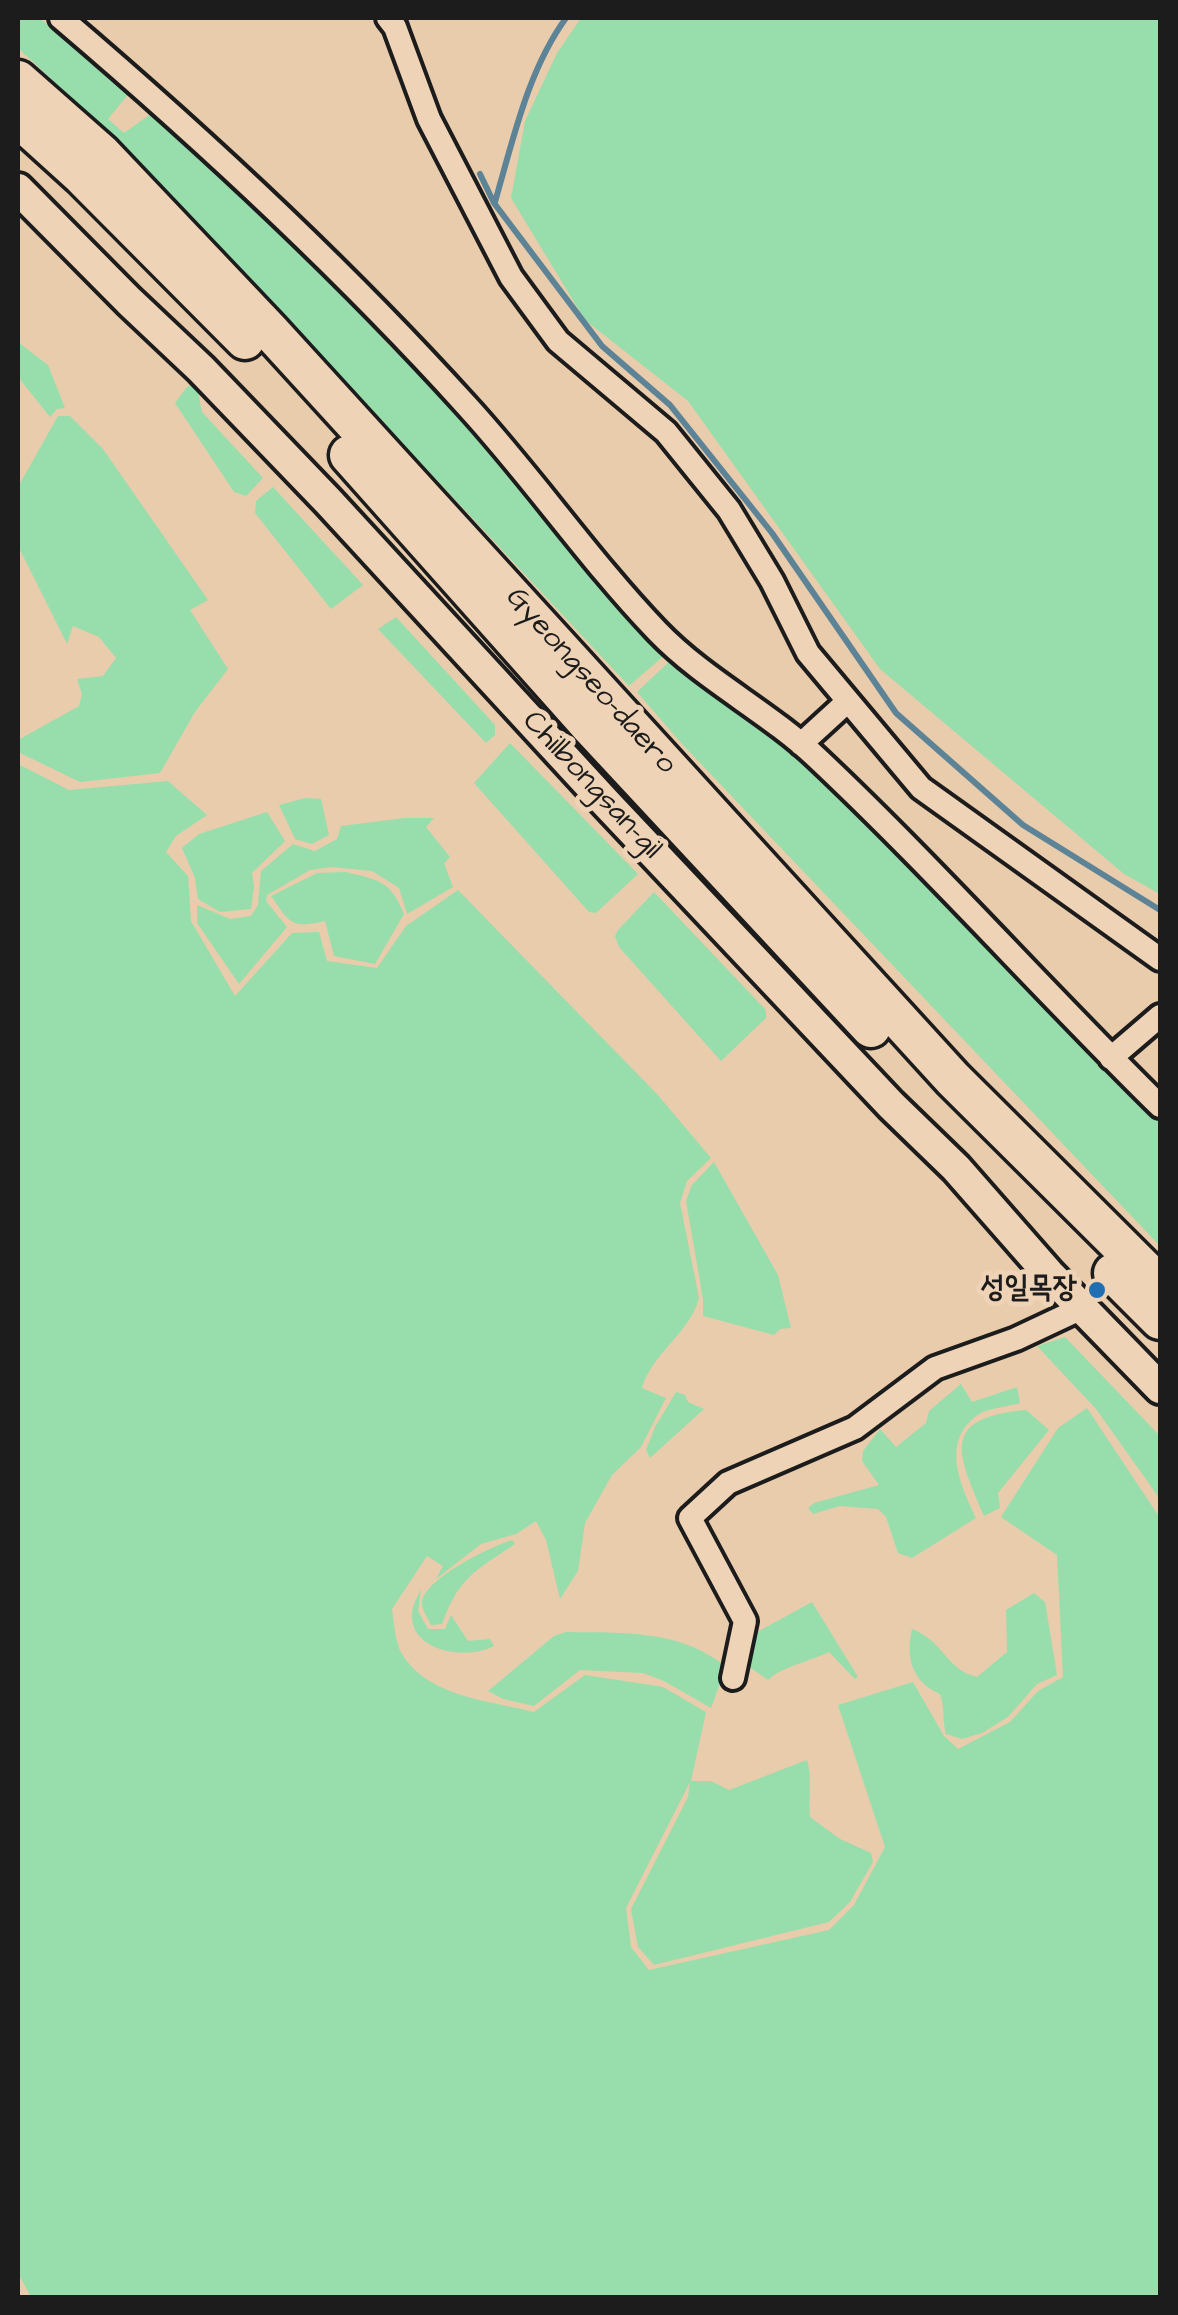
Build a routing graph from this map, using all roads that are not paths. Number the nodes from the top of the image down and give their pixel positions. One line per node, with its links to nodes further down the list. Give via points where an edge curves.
1 (61, 18): 7 (street, via 217,155 384,316 659,633)
2 (388, 18): 6 (street, via 429,119 511,277 558,341 666,432 718,497 808,653)
3 (18, 80): 12 (main road, Gyeongseo-daero, via 102,154 258,317 954,1079)
4 (18, 118): 14 (main road, Gyeongseo-daero, via 258,354 591,727 913,1072)
5 (18, 189): 13 (street, Chilbongsan-gil, via 328,501)
6 (848, 701): 7 (street); 8 (street, via 920,788)
7 (801, 744): 10 (street)
8 (1160, 958)
9 (1160, 1016): 10 (street)
10 (1111, 1058): 11 (street)
11 (1160, 1106)
12 (1160, 1285)
13 (1082, 1308): 15 (street, Chilbongsan-gil); 16 (street, via 935,1368 855,1428 728,1483 690,1518 746,1621)
14 (1160, 1320)
15 (1160, 1388)
16 (733, 1678)

